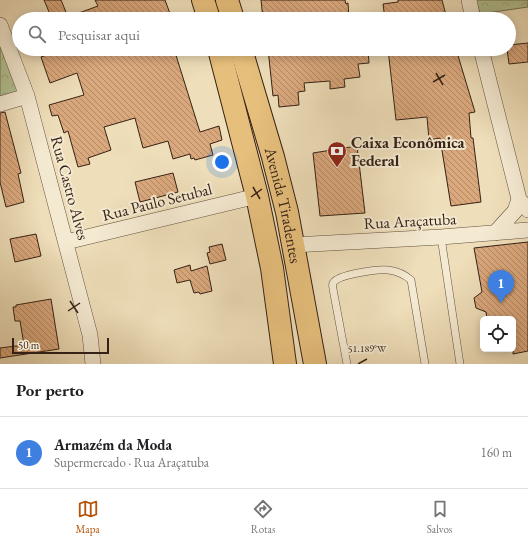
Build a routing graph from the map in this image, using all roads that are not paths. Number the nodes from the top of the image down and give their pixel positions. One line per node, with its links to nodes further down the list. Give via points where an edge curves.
1 (203, 0): 4 (main road)
2 (227, 0): 5 (main road)
3 (469, 0): 6 (street)
4 (207, 12)
5 (231, 12)
6 (472, 12)
7 (0, 25): 11 (street, Rua Castro Alves)
8 (221, 56): 13 (main road, Avenida Tiradentes)
9 (243, 56): 19 (main road, Avenida Tiradentes, via 273,158)
10 (483, 56): 14 (street)
11 (27, 96): 12 (street); 18 (street, Rua Castro Alves)
12 (0, 104)
13 (257, 196): 18 (street, Rua Paulo Setubal); 19 (main road, via 273,234 284,244); 21 (main road, Avenida Tiradentes, via 272,268)
14 (524, 204): 16 (street)
15 (528, 230): 16 (street, Rua Araçatuba)
16 (495, 233): 17 (street, Rua Araçatuba)
17 (441, 237): 19 (street, Rua Araçatuba); 25 (lane)
18 (66, 242): 20 (street, Rua Castro Alves, via 90,335)
19 (293, 245): 22 (main road, Avenida Tiradentes)
20 (93, 364)
21 (285, 364)
22 (315, 364)
23 (347, 364): 24 (lane, via 333,283 351,274 388,270 403,273 411,280)
24 (425, 364)
25 (460, 364)

